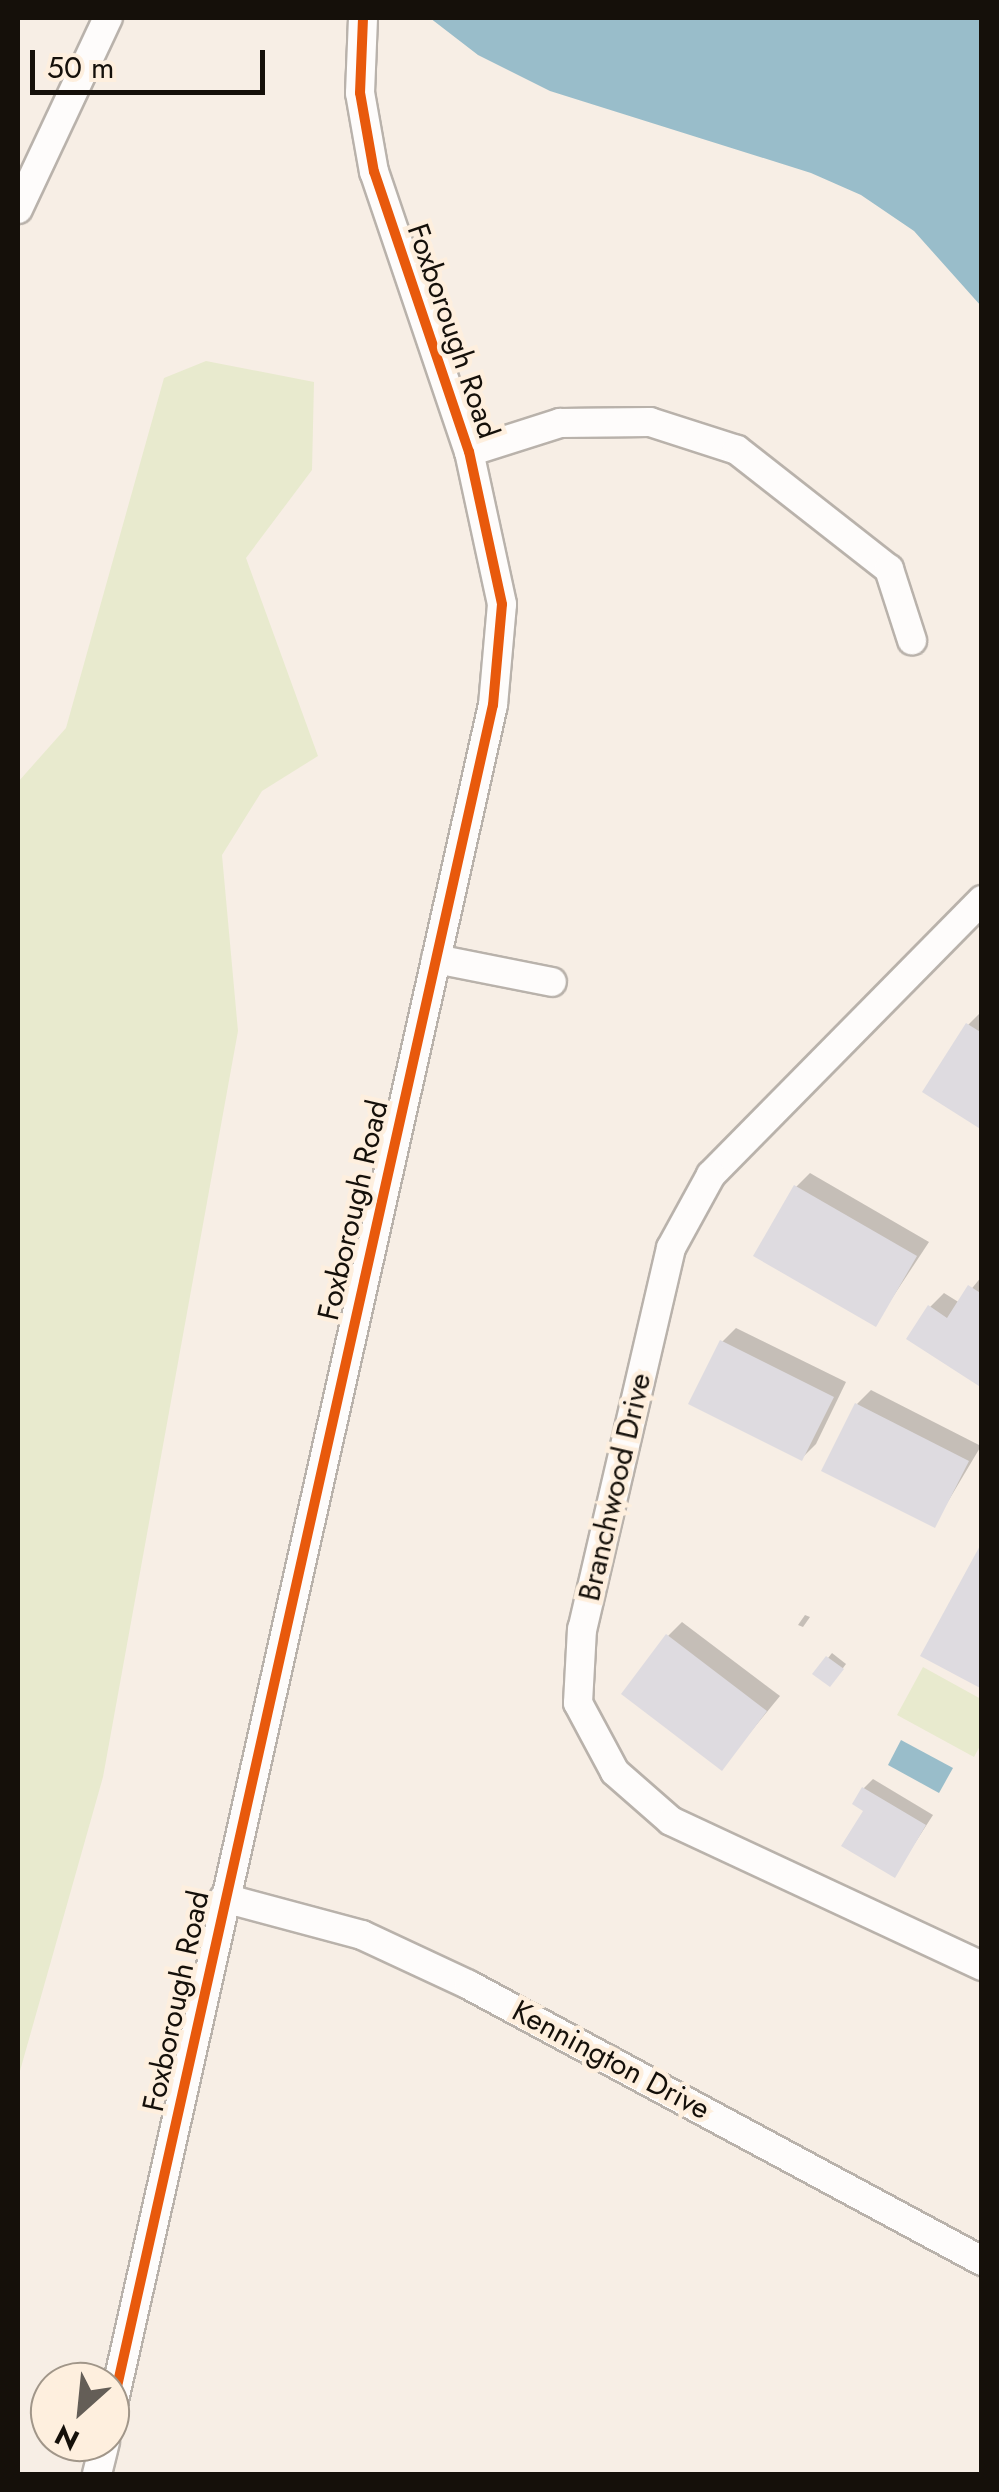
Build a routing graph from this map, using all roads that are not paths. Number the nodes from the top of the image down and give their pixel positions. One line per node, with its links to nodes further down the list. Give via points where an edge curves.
1 (108, 18): 3 (street)
2 (363, 18): 4 (street, Foxborough Road, via 360,93 374,172)
3 (18, 209)
4 (469, 452): 5 (street, via 560,423 650,422 738,450 889,569); 7 (street, Foxborough Road, via 502,604 493,706)
5 (912, 640)
6 (982, 900): 10 (street, Branchwood Drive, via 712,1175 670,1248 582,1629 578,1703 615,1772 671,1822)
7 (436, 958): 8 (street); 9 (street, Foxborough Road)
8 (552, 982)
9 (224, 1898): 11 (street, Kennington Drive, via 362,1935 469,1985); 12 (street, Foxborough Road)
10 (982, 1966)
11 (982, 2261)
12 (122, 2362)

